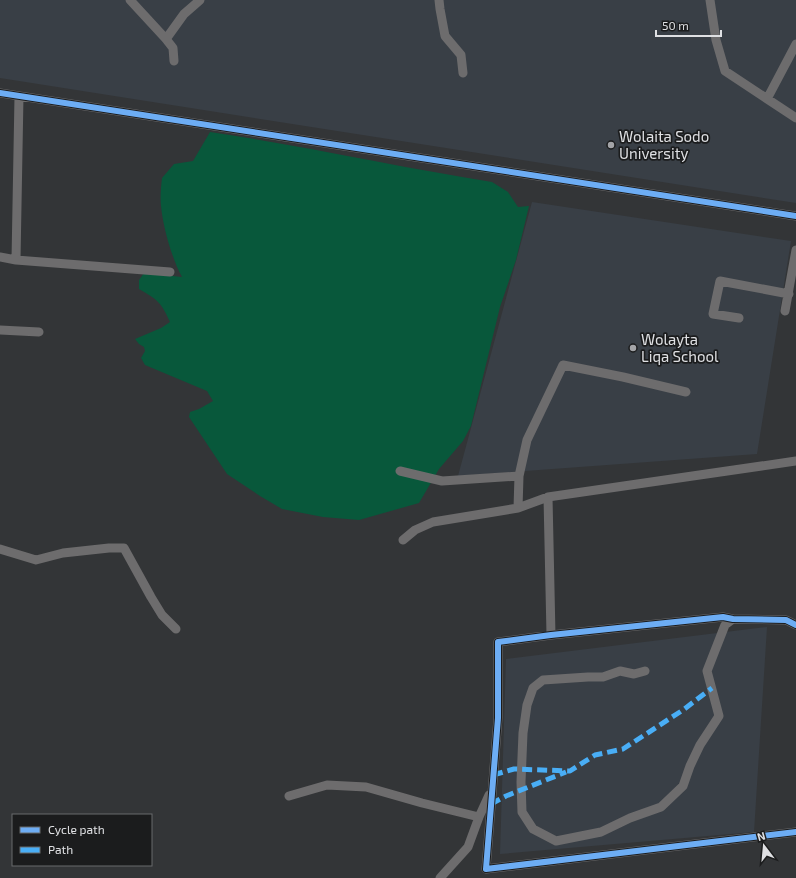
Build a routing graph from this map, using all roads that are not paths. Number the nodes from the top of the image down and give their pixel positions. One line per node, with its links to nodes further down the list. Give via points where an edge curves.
1 (130, 0): 5 (street)
2 (200, 0): 5 (street, via 184,14)
3 (439, 0): 8 (street, via 445,36 461,55)
4 (710, 0): 11 (street, via 716,40 725,71)
5 (166, 39): 7 (street, via 173,48)
6 (796, 44): 11 (street)
7 (174, 61)
8 (463, 73)
9 (0, 93): 10 (street)
10 (19, 96): 13 (street); 16 (street)
11 (767, 99): 12 (street)
12 (796, 118)
13 (796, 216)
14 (796, 250): 18 (street)
15 (0, 257): 16 (street)
16 (16, 260): 17 (street)
17 (170, 272)
18 (789, 294): 19 (street); 20 (street, via 720,281 713,314)
19 (785, 311)
20 (739, 318)
21 (0, 330): 22 (street)
22 (39, 332)
23 (686, 392): 26 (street, via 563,364 527,440)
24 (796, 461): 27 (street)
25 (400, 471): 26 (street, via 442,481)
26 (519, 476): 28 (street)
27 (548, 497): 28 (street); 34 (street)
28 (518, 508): 29 (street, via 434,522 415,530)
29 (403, 540)
30 (0, 549): 33 (street, via 36,560 63,552 124,548 150,597 162,615)
31 (732, 619): 32 (street, via 786,620); 34 (street, via 723,617); 35 (street, via 725,625 707,671 719,716 693,759 683,786 661,807 601,832 556,841 533,829 522,812 521,782 524,726 527,705 534,688 543,680 603,677 620,671 634,674)
32 (796, 625)
33 (176, 629)
34 (552, 635): 36 (street, via 498,642 498,718)
35 (645, 671)
36 (492, 789): 38 (street); 39 (street, via 486,869)
37 (289, 796): 38 (street, via 327,785 366,787)
38 (479, 817): 40 (street, via 468,847)
39 (796, 832)
40 (440, 878)

